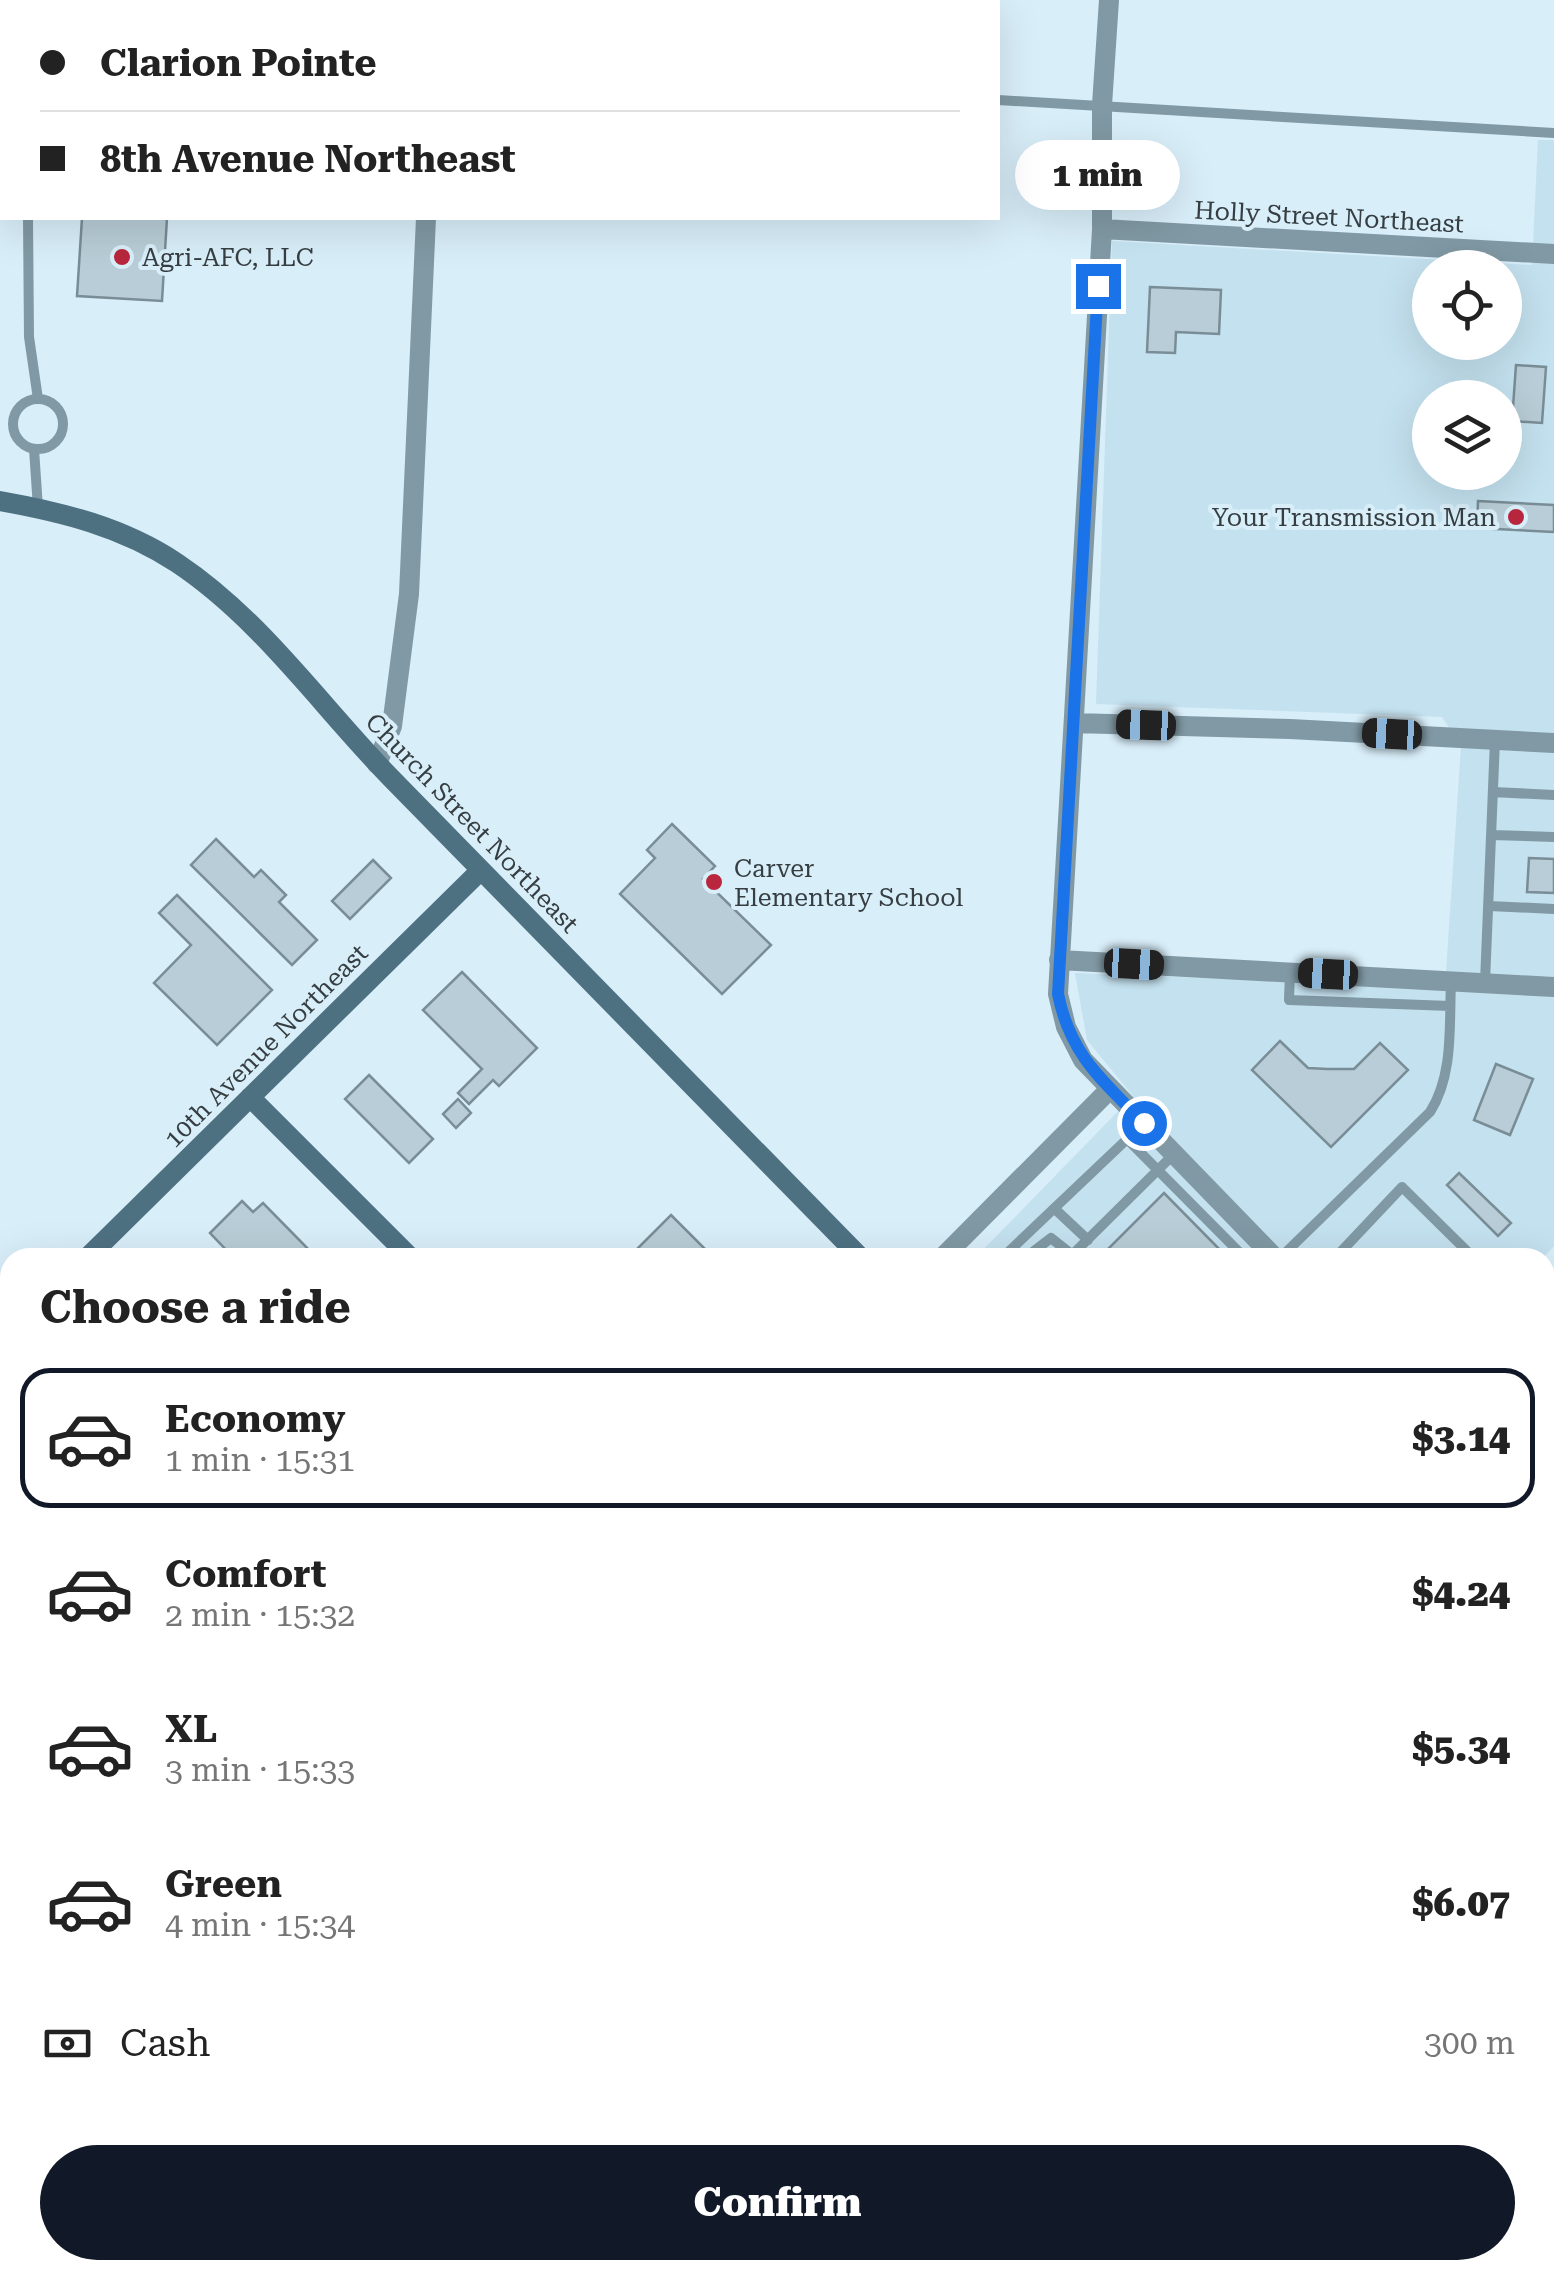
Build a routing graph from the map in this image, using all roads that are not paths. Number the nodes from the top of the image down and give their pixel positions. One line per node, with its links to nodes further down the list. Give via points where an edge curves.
1 (1110, 0): 3 (street)
2 (1000, 100): 3 (lane)
3 (1102, 104): 4 (lane); 7 (street)
4 (1554, 133)
5 (28, 220): 9 (lane)
6 (426, 220): 16 (street, via 410,594 392,726)
7 (1102, 230): 8 (street, Holly Street Northeast); 13 (street)
8 (1554, 254)
9 (38, 400): 10 (lane, via 22,405 13,427 20,442); 10 (lane, via 53,405 63,426 50,446)
10 (34, 449): 12 (lane)
11 (0, 501): 12 (street, Church Street Northeast)
12 (38, 508): 16 (street, Church Street Northeast, via 132,538 214,589)
13 (1074, 723): 14 (street); 24 (street)
14 (1495, 740): 15 (street); 17 (lane)
15 (1554, 743)
16 (378, 764): 21 (street, Church Street Northeast)
17 (1493, 792): 18 (lane); 19 (lane)
18 (1554, 795)
19 (1491, 834): 20 (lane); 22 (lane)
20 (1554, 838)
21 (481, 870): 31 (street, 10th Avenue Northeast); 40 (street, Church Street Northeast)
22 (1488, 906): 23 (lane); 27 (lane)
23 (1554, 910)
24 (1059, 960): 25 (street); 30 (street, via 1066,1027 1083,1060)
25 (1290, 972): 26 (street); 29 (lane, via 1289,1000)
26 (1451, 982): 27 (street); 29 (lane)
27 (1485, 984): 28 (street)
28 (1554, 987)
29 (1450, 1006): 48 (lane, via 1436,1102)
30 (1110, 1089): 32 (street); 41 (street)
31 (250, 1097): 38 (street, 10th Avenue Northeast); 39 (street)
32 (1144, 1123): 33 (lane); 34 (street)
33 (1128, 1140): 35 (lane); 36 (lane)
34 (1174, 1154): 35 (lane); 47 (street)
35 (1158, 1171): 37 (lane); 46 (lane)
36 (1056, 1210): 37 (lane); 42 (lane)
37 (1088, 1240): 45 (lane)
38 (97, 1248)
39 (401, 1248)
40 (852, 1248)
41 (952, 1248)
42 (1013, 1248)
43 (1038, 1248): 44 (lane, via 1050,1238)
44 (1064, 1248)
45 (1082, 1248)
46 (1235, 1248)
47 (1268, 1248)
48 (1288, 1248)
49 (1344, 1248): 50 (lane, via 1402,1187)
50 (1464, 1248)

